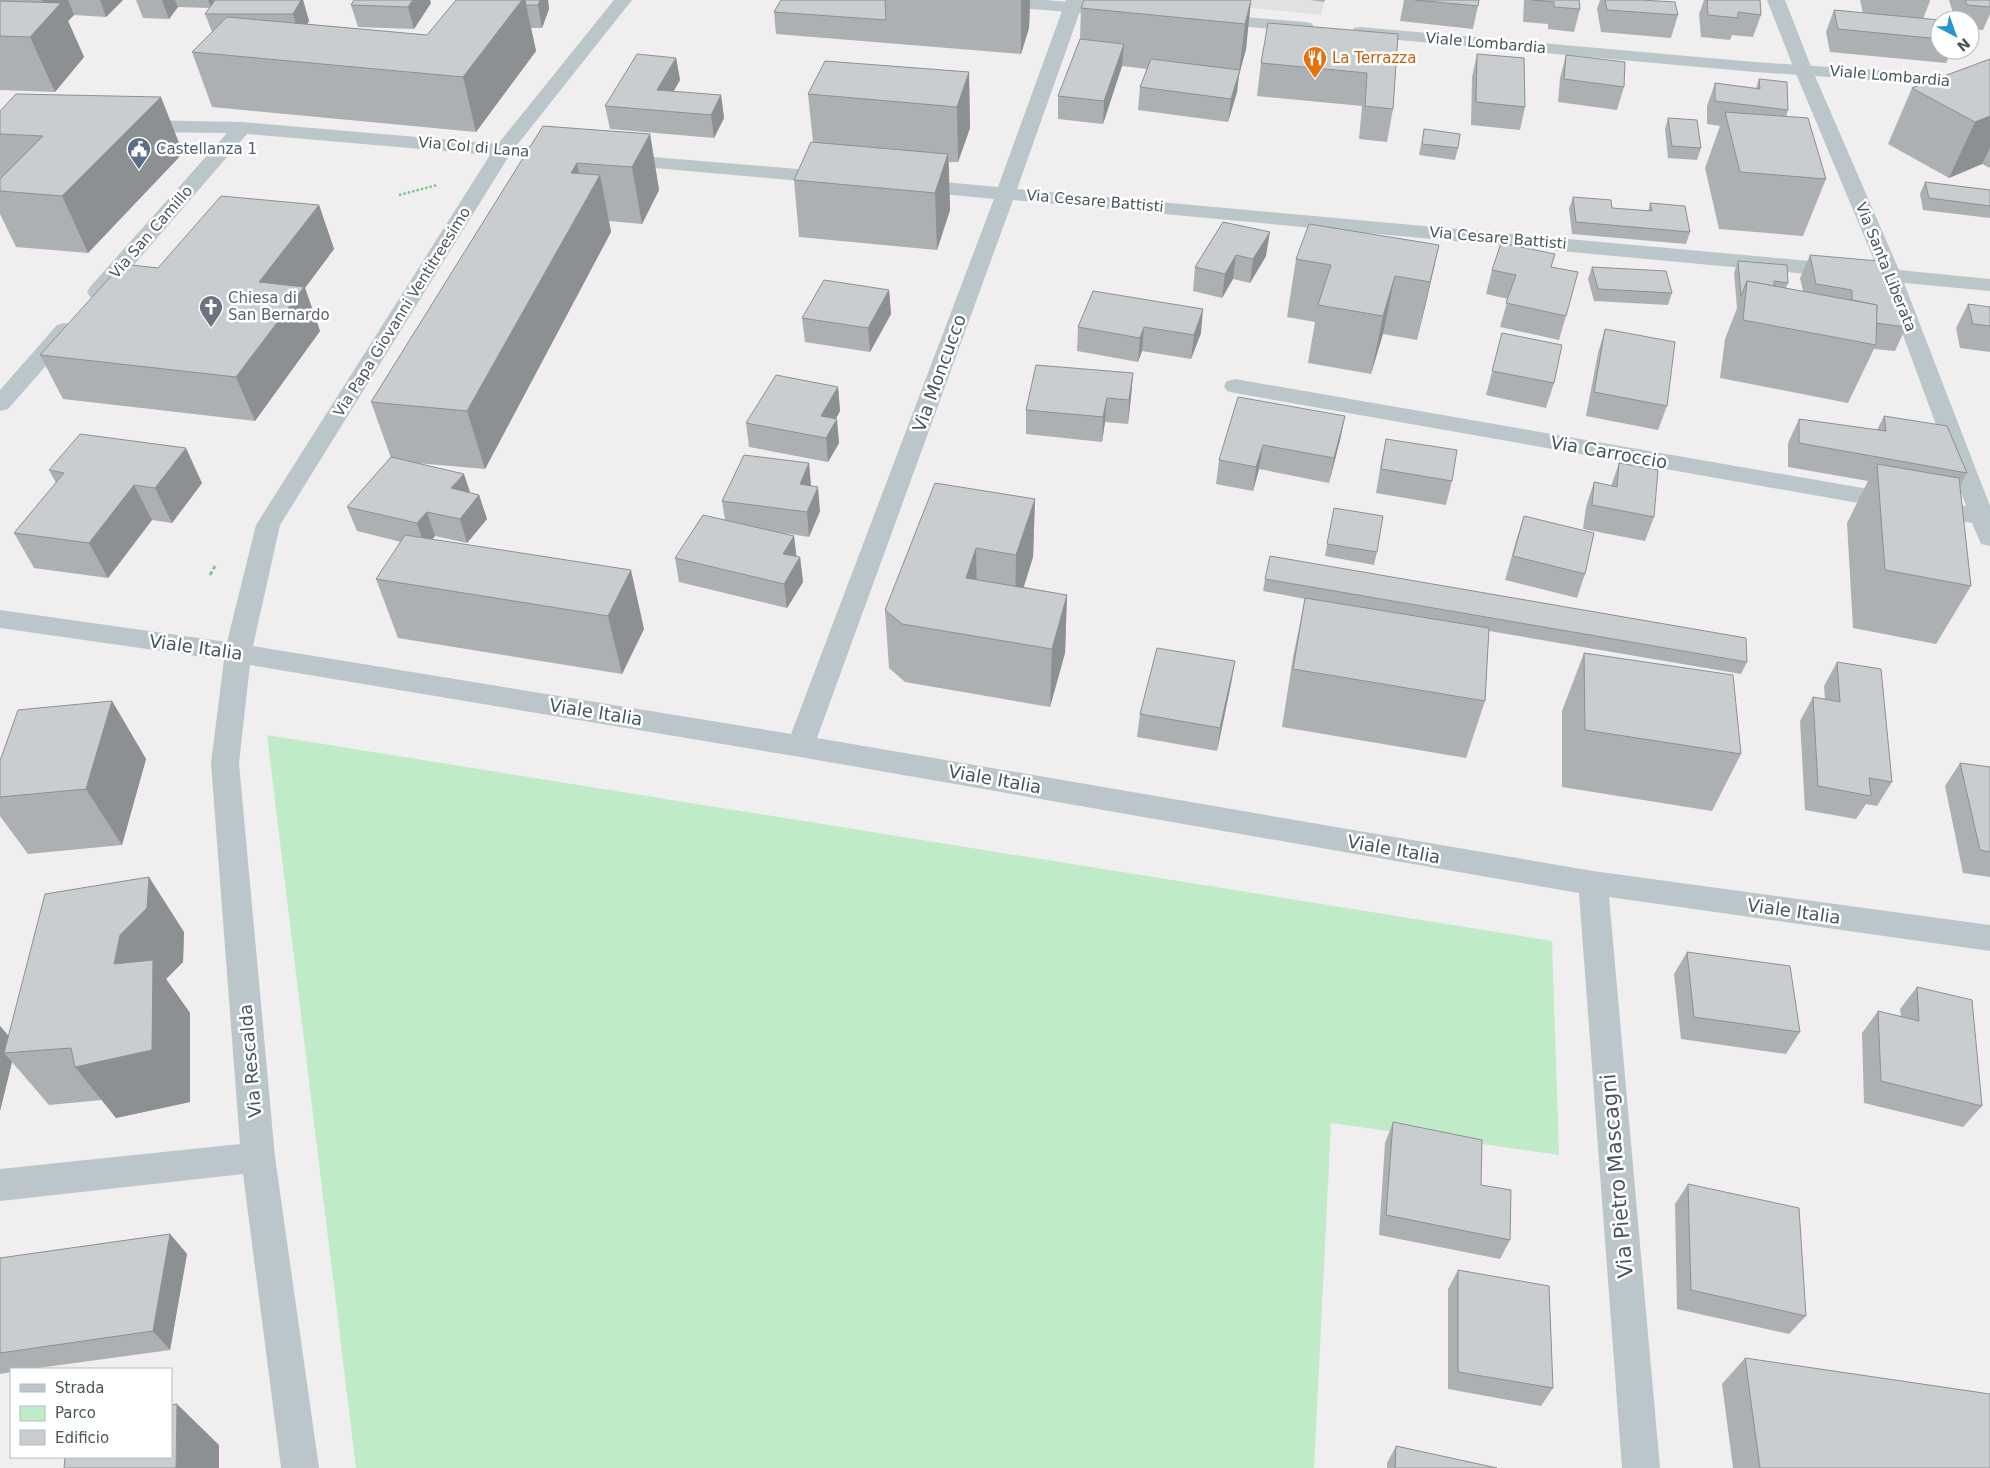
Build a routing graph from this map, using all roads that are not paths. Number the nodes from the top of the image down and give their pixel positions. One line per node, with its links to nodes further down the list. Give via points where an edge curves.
1 (623, 0): 13 (street, Via Papa Giovanni Ventitreesimo)
2 (982, 0): 4 (street)
3 (1776, 0): 9 (street, Via Santa Liberata)
4 (1073, 4): 5 (street); 16 (street, Via Moncucco)
5 (1135, 12)
6 (1193, 17): 7 (street)
7 (1320, 28)
8 (1340, 30): 9 (street, Viale Lombardia)
9 (1803, 69): 10 (street, Viale Lombardia); 17 (street, Via Santa Liberata)
10 (1990, 84)
11 (116, 125): 12 (street, Via Col di Lana)
12 (242, 128): 13 (street, Via Col di Lana); 20 (street, Via San Camillo)
13 (503, 150): 14 (street, Via Col di Lana); 23 (street, Via Papa Giovanni Ventitreesimo, via 268,525)
14 (850, 179)
15 (889, 183): 16 (street)
16 (1006, 193): 17 (street, Via Cesare Battisti); 24 (street, Via Moncucco)
17 (1891, 274): 18 (street, Via Cesare Battisti); 21 (street, Via Santa Liberata)
18 (1990, 286)
19 (1234, 386): 21 (street, Via Carroccio)
20 (0, 404)
21 (1986, 528)
22 (0, 619): 23 (street, Viale Italia)
23 (238, 652): 24 (street, Viale Italia); 27 (street, Via Rescalda, via 225,763)
24 (800, 746): 25 (street, Viale Italia)
25 (1593, 883): 26 (street, Viale Italia); 30 (street, Via Pietro Mascagni)
26 (1990, 938)
27 (258, 1157): 28 (street); 29 (street, Via Rescalda)
28 (0, 1185)
29 (300, 1468)
30 (1641, 1468)

